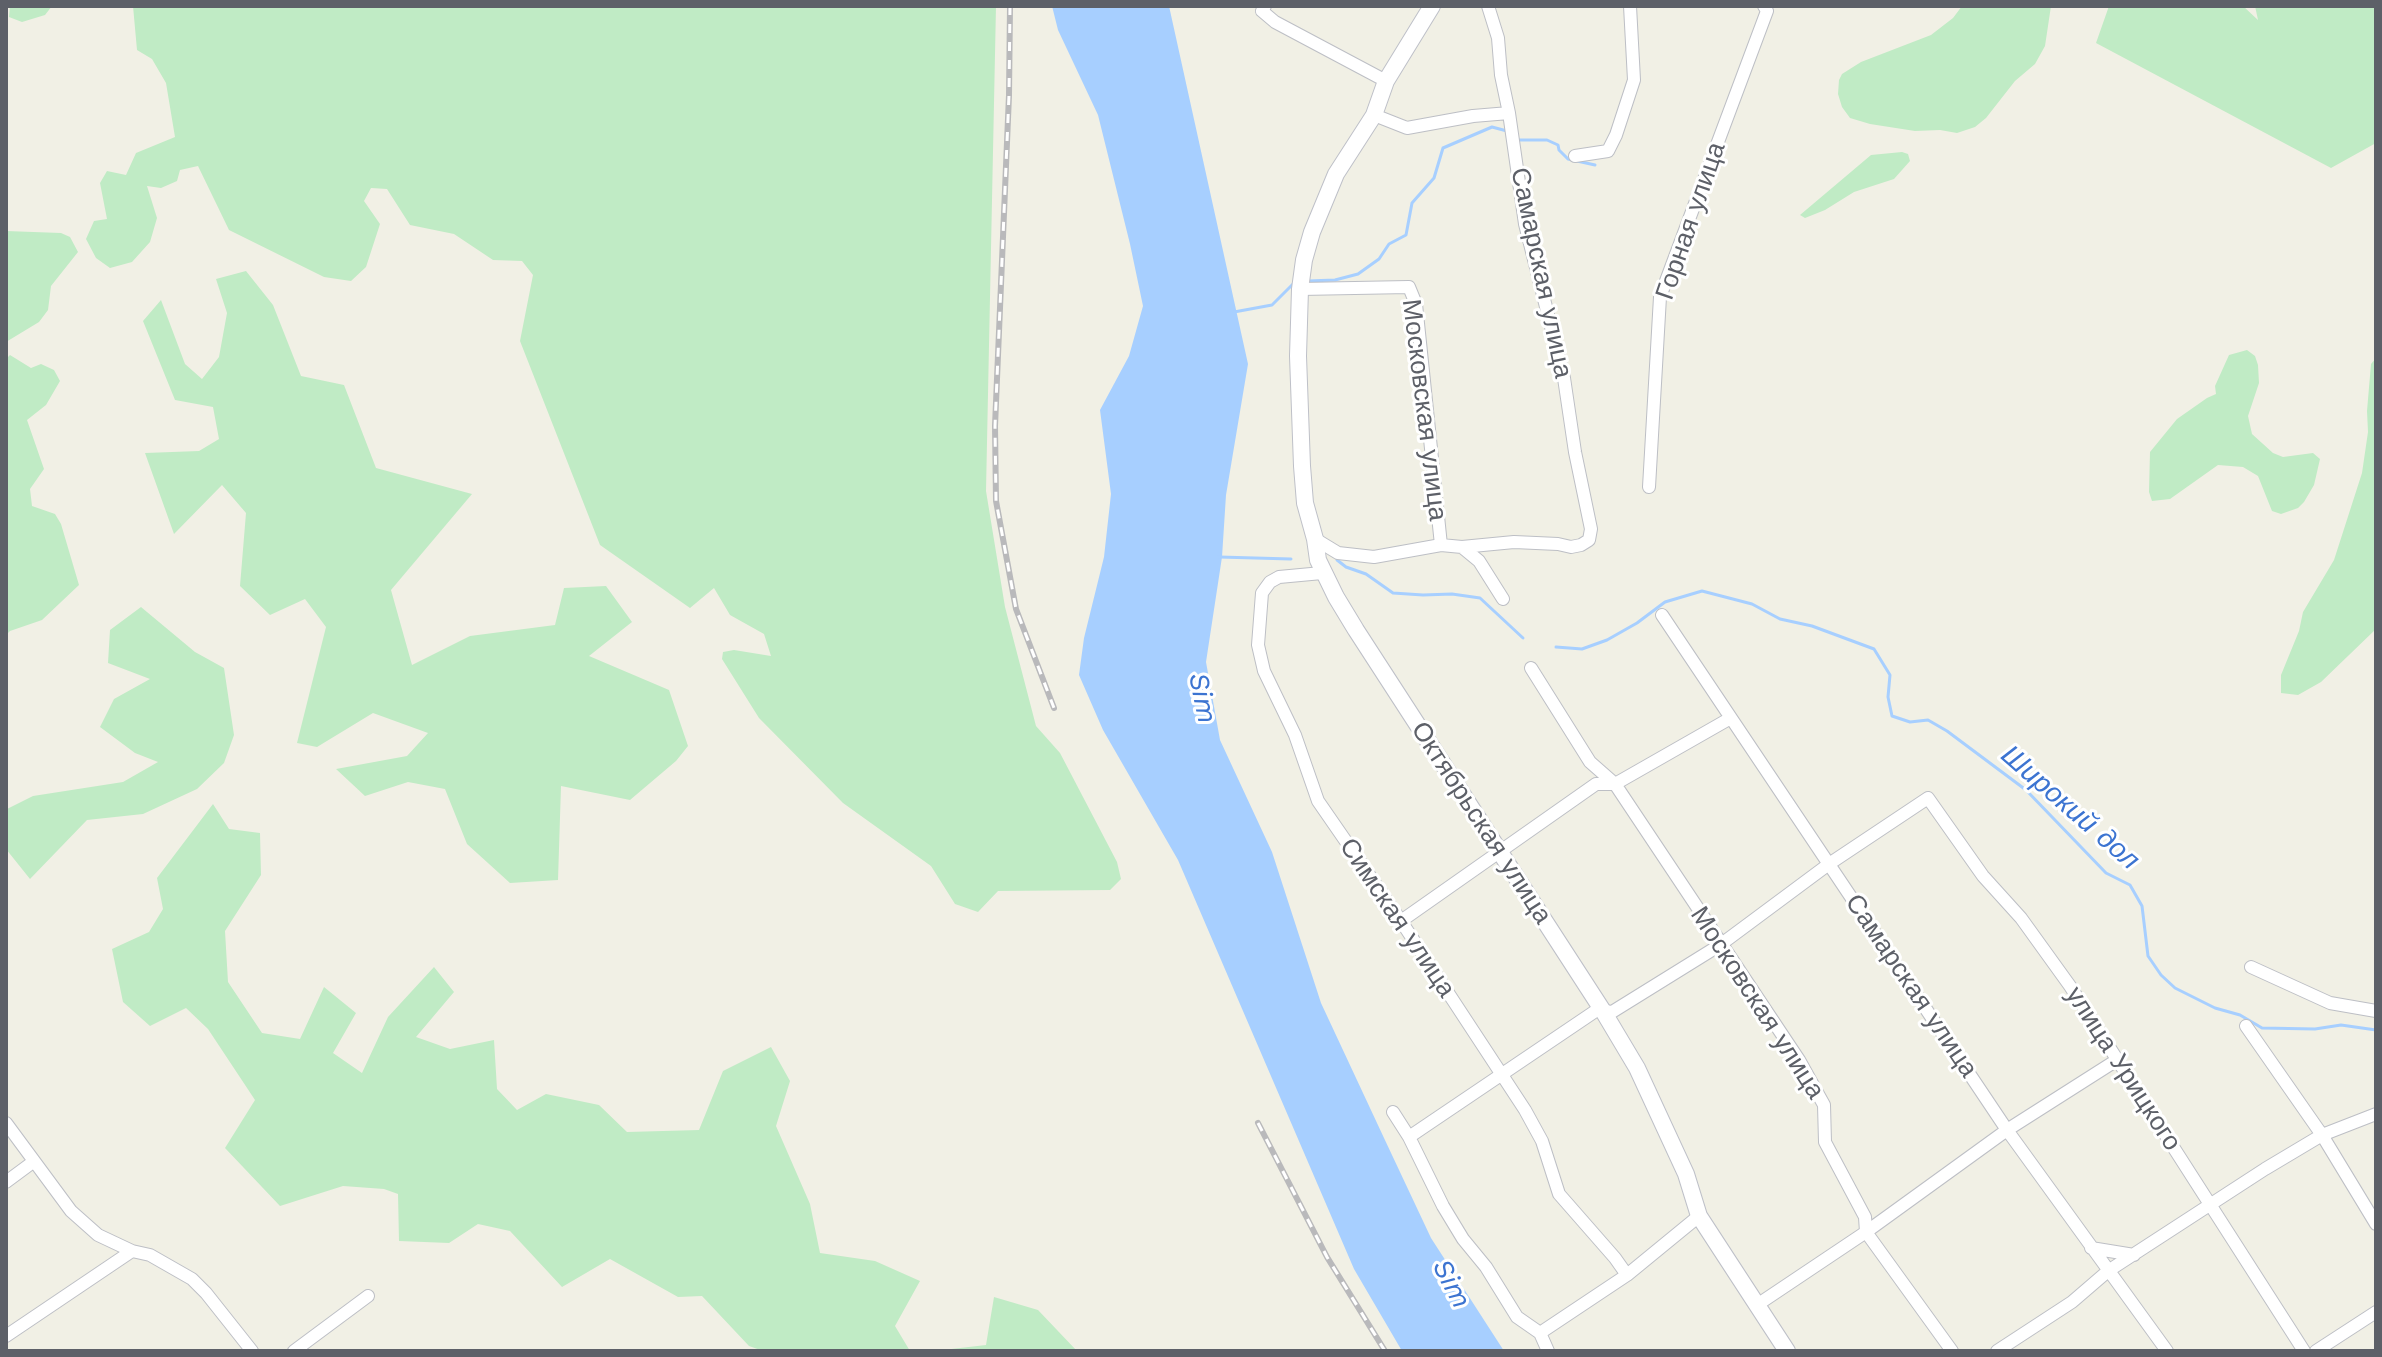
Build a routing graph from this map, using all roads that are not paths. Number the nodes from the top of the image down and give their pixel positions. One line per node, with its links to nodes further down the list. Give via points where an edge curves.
1 (1265, 6): 6 (street, via 1262,11 1275,22)
2 (1432, 6): 6 (main road, Октябрьская улица)
3 (1488, 6): 7 (street, Самарская улица)
4 (1630, 6): 9 (street, via 1634,80 1616,135 1608,151)
5 (1765, 9): 11 (street, Горная улица, via 1660,297)
6 (1386, 81): 8 (main road, Октябрьская улица)
7 (1509, 113): 8 (street, via 1407,128); 14 (street, Самарская улица, via 1525,224 1564,378 1591,529 1589,540 1571,547 1514,542)
8 (1374, 115): 10 (main road, Октябрьская улица, via 1336,174 1312,232)
9 (1575, 156)
10 (1300, 289): 12 (main road, Октябрьская улица, via 1302,466); 13 (street, Московская улица, via 1409,287 1416,304)
11 (1649, 487)
12 (1315, 539): 13 (street, via 1338,553 1374,557); 15 (main road, Октябрьская улица)
13 (1441, 545): 14 (street)
14 (1462, 547): 16 (street, via 1479,561)
15 (1322, 573): 21 (main road, Октябрьская улица); 23 (street, Симская улица, via 1270,582 1262,593 1258,645 1318,801)
16 (1503, 599)
17 (1662, 615): 19 (street, Самарская улица)
18 (1531, 668): 20 (street, Московская улица, via 1590,762)
19 (1729, 719): 20 (street); 22 (street, Самарская улица)
20 (1615, 784): 21 (street, via 1596,784); 24 (street, Московская улица)
21 (1499, 853): 23 (street); 26 (main road, Октябрьская улица)
22 (1829, 864): 24 (street); 29 (street, улица Урицкого, via 1928,798 1983,876 2021,918); 34 (street, Самарская улица)
23 (1401, 921): 30 (street, Симская улица)
24 (1720, 945): 26 (street, via 1612,1012); 42 (street, Московская улица, via 1824,1105 1825,1142 1865,1217)
25 (2251, 967): 27 (street, via 2330,1003)
26 (1603, 1011): 30 (street, via 1597,1010); 40 (main road, Октябрьская улица, via 1668,1130)
27 (2376, 1011)
28 (2246, 1026): 35 (street)
29 (2117, 1060): 34 (street); 39 (street, улица Урицкого)
30 (1501, 1076): 36 (street); 47 (street, Симская улица, via 1542,1141 1559,1194)
31 (1393, 1112): 36 (street)
32 (2376, 1114): 35 (street)
33 (6, 1123): 37 (street)
34 (2007, 1130): 42 (street); 43 (street, Самарская улица)
35 (2322, 1135): 39 (street); 41 (street)
36 (1409, 1137): 51 (street, via 1463,1239 1517,1317)
37 (33, 1162): 38 (street); 44 (street, via 71,1211 98,1235)
38 (6, 1182)
39 (2211, 1206): 45 (street); 60 (street, улица Урицкого)
40 (1699, 1216): 47 (street); 49 (main road, Октябрьская улица)
41 (2376, 1224)
42 (1866, 1232): 49 (street); 57 (street, Московская улица)
43 (2091, 1248): 45 (street); 46 (street, Самарская улица)
44 (132, 1251): 52 (street); 53 (street, via 192,1279)
45 (2134, 1255): 46 (street)
46 (2108, 1271): 58 (street, via 2072,1302); 59 (street, Самарская улица)
47 (1627, 1275): 51 (street)
48 (368, 1296): 54 (street)
49 (1757, 1305): 56 (main road, Октябрьская улица)
50 (2376, 1312): 61 (street)
51 (1540, 1333): 55 (street)
52 (6, 1336)
53 (252, 1351)
54 (294, 1351)
55 (1548, 1351)
56 (1787, 1351)
57 (1952, 1351)
58 (1997, 1351)
59 (2167, 1351)
60 (2304, 1351)
61 (2316, 1351)

